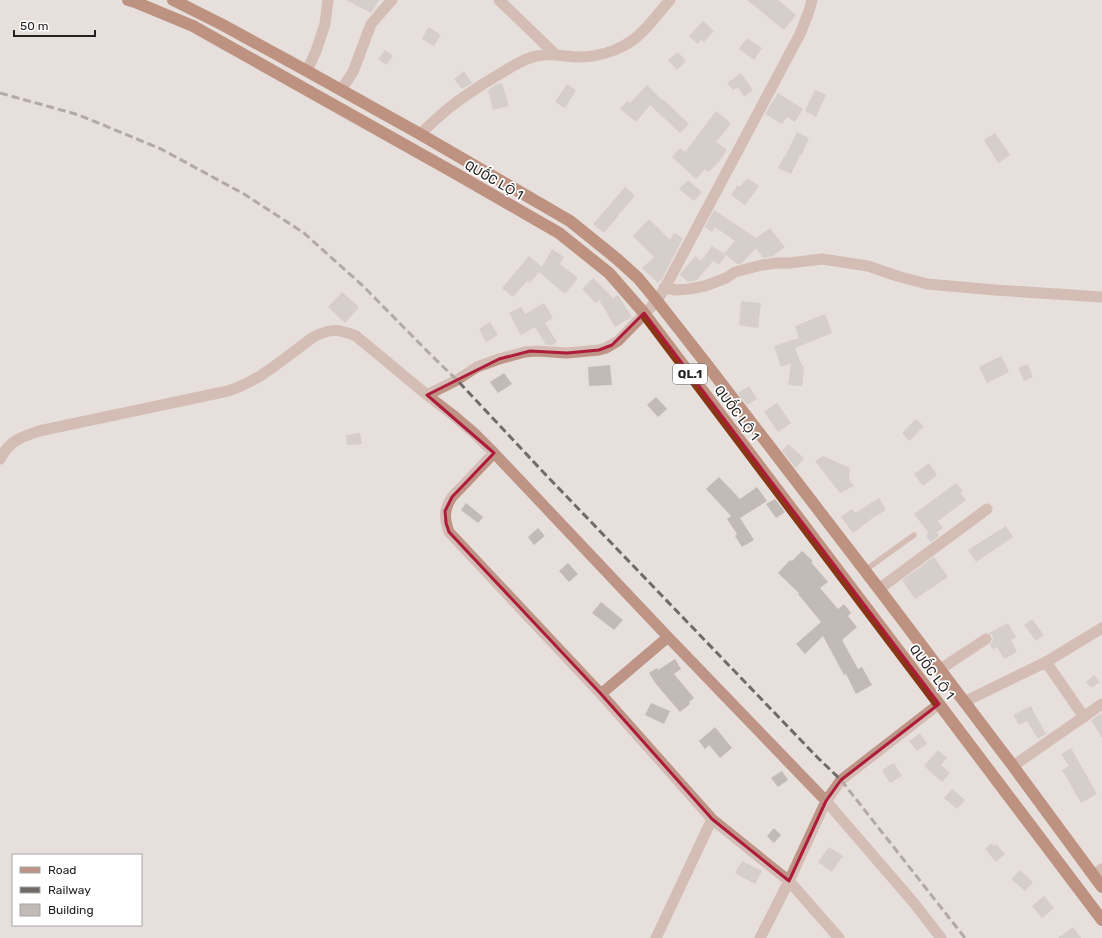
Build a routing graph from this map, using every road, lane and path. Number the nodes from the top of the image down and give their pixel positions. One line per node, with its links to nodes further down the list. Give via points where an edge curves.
1 (128, 0): 15 (highway, QUỐC LỘ 1 / QL.1, via 193,26 559,233 609,273)
2 (173, 0): 9 (highway, QUỐC LỘ 1 / QL.1)
3 (328, 0): 9 (street, via 325,24)
4 (392, 0): 10 (street, via 371,24 353,72)
5 (499, 0): 8 (street)
6 (670, 0): 8 (street, via 644,31 622,46 596,56)
7 (812, 0): 12 (street, via 800,34)
8 (555, 54): 11 (street, via 537,56 516,64 451,107)
9 (307, 71): 10 (highway, QUỐC LỘ 1 / QL.1)
10 (342, 90): 11 (highway, QUỐC LỘ 1 / QL.1)
11 (420, 134): 14 (highway, QUỐC LỘ 1 / QL.1, via 570,221 638,278)
12 (664, 288): 13 (street, via 689,289 705,286 735,272 762,265 822,259 868,266 928,284); 14 (street)
13 (1102, 297)
14 (657, 301): 15 (street); 21 (highway, QUỐC LỘ 1 / QL.1)
15 (644, 313): 16 (street, via 618,341 606,348 568,353 525,352 477,367); 30 (highway, QUỐC LỘ 1 / QL.1)
16 (427, 395): 17 (street); 18 (street, via 356,336 332,330 316,335 253,380 228,392 39,431 16,440 8,446)
17 (494, 453): 24 (street); 28 (street, via 448,503 445,517 449,532)
18 (0, 459)
19 (987, 509): 22 (street)
20 (914, 535): 21 (lane)
21 (864, 571): 22 (highway, QUỐC LỘ 1 / QL.1)
22 (879, 590): 27 (highway, QUỐC LỘ 1 / QL.1)
23 (1102, 628): 26 (street)
24 (668, 637): 28 (street); 34 (street)
25 (986, 639): 27 (street)
26 (1046, 662): 29 (street); 32 (street)
27 (939, 670): 29 (highway, QUỐC LỘ 1 / QL.1)
28 (601, 694): 35 (street)
29 (964, 702): 33 (highway, QUỐC LỘ 1 / QL.1)
30 (939, 704): 34 (street, via 841,780); 39 (highway, QUỐC LỘ 1 / QL.1)
31 (1102, 704): 32 (street)
32 (1084, 717): 33 (street)
33 (1013, 766): 36 (highway, QUỐC LỘ 1 / QL.1)
34 (826, 801): 37 (street); 43 (street, via 914,903)
35 (712, 819): 37 (street); 40 (street)
36 (1098, 872): 38 (highway, QUỐC LỘ 1 / QL.1)
37 (789, 881): 41 (street); 42 (street)
38 (1102, 886)
39 (1102, 920)
40 (656, 938)
41 (760, 938)
42 (839, 938)
43 (940, 938)

